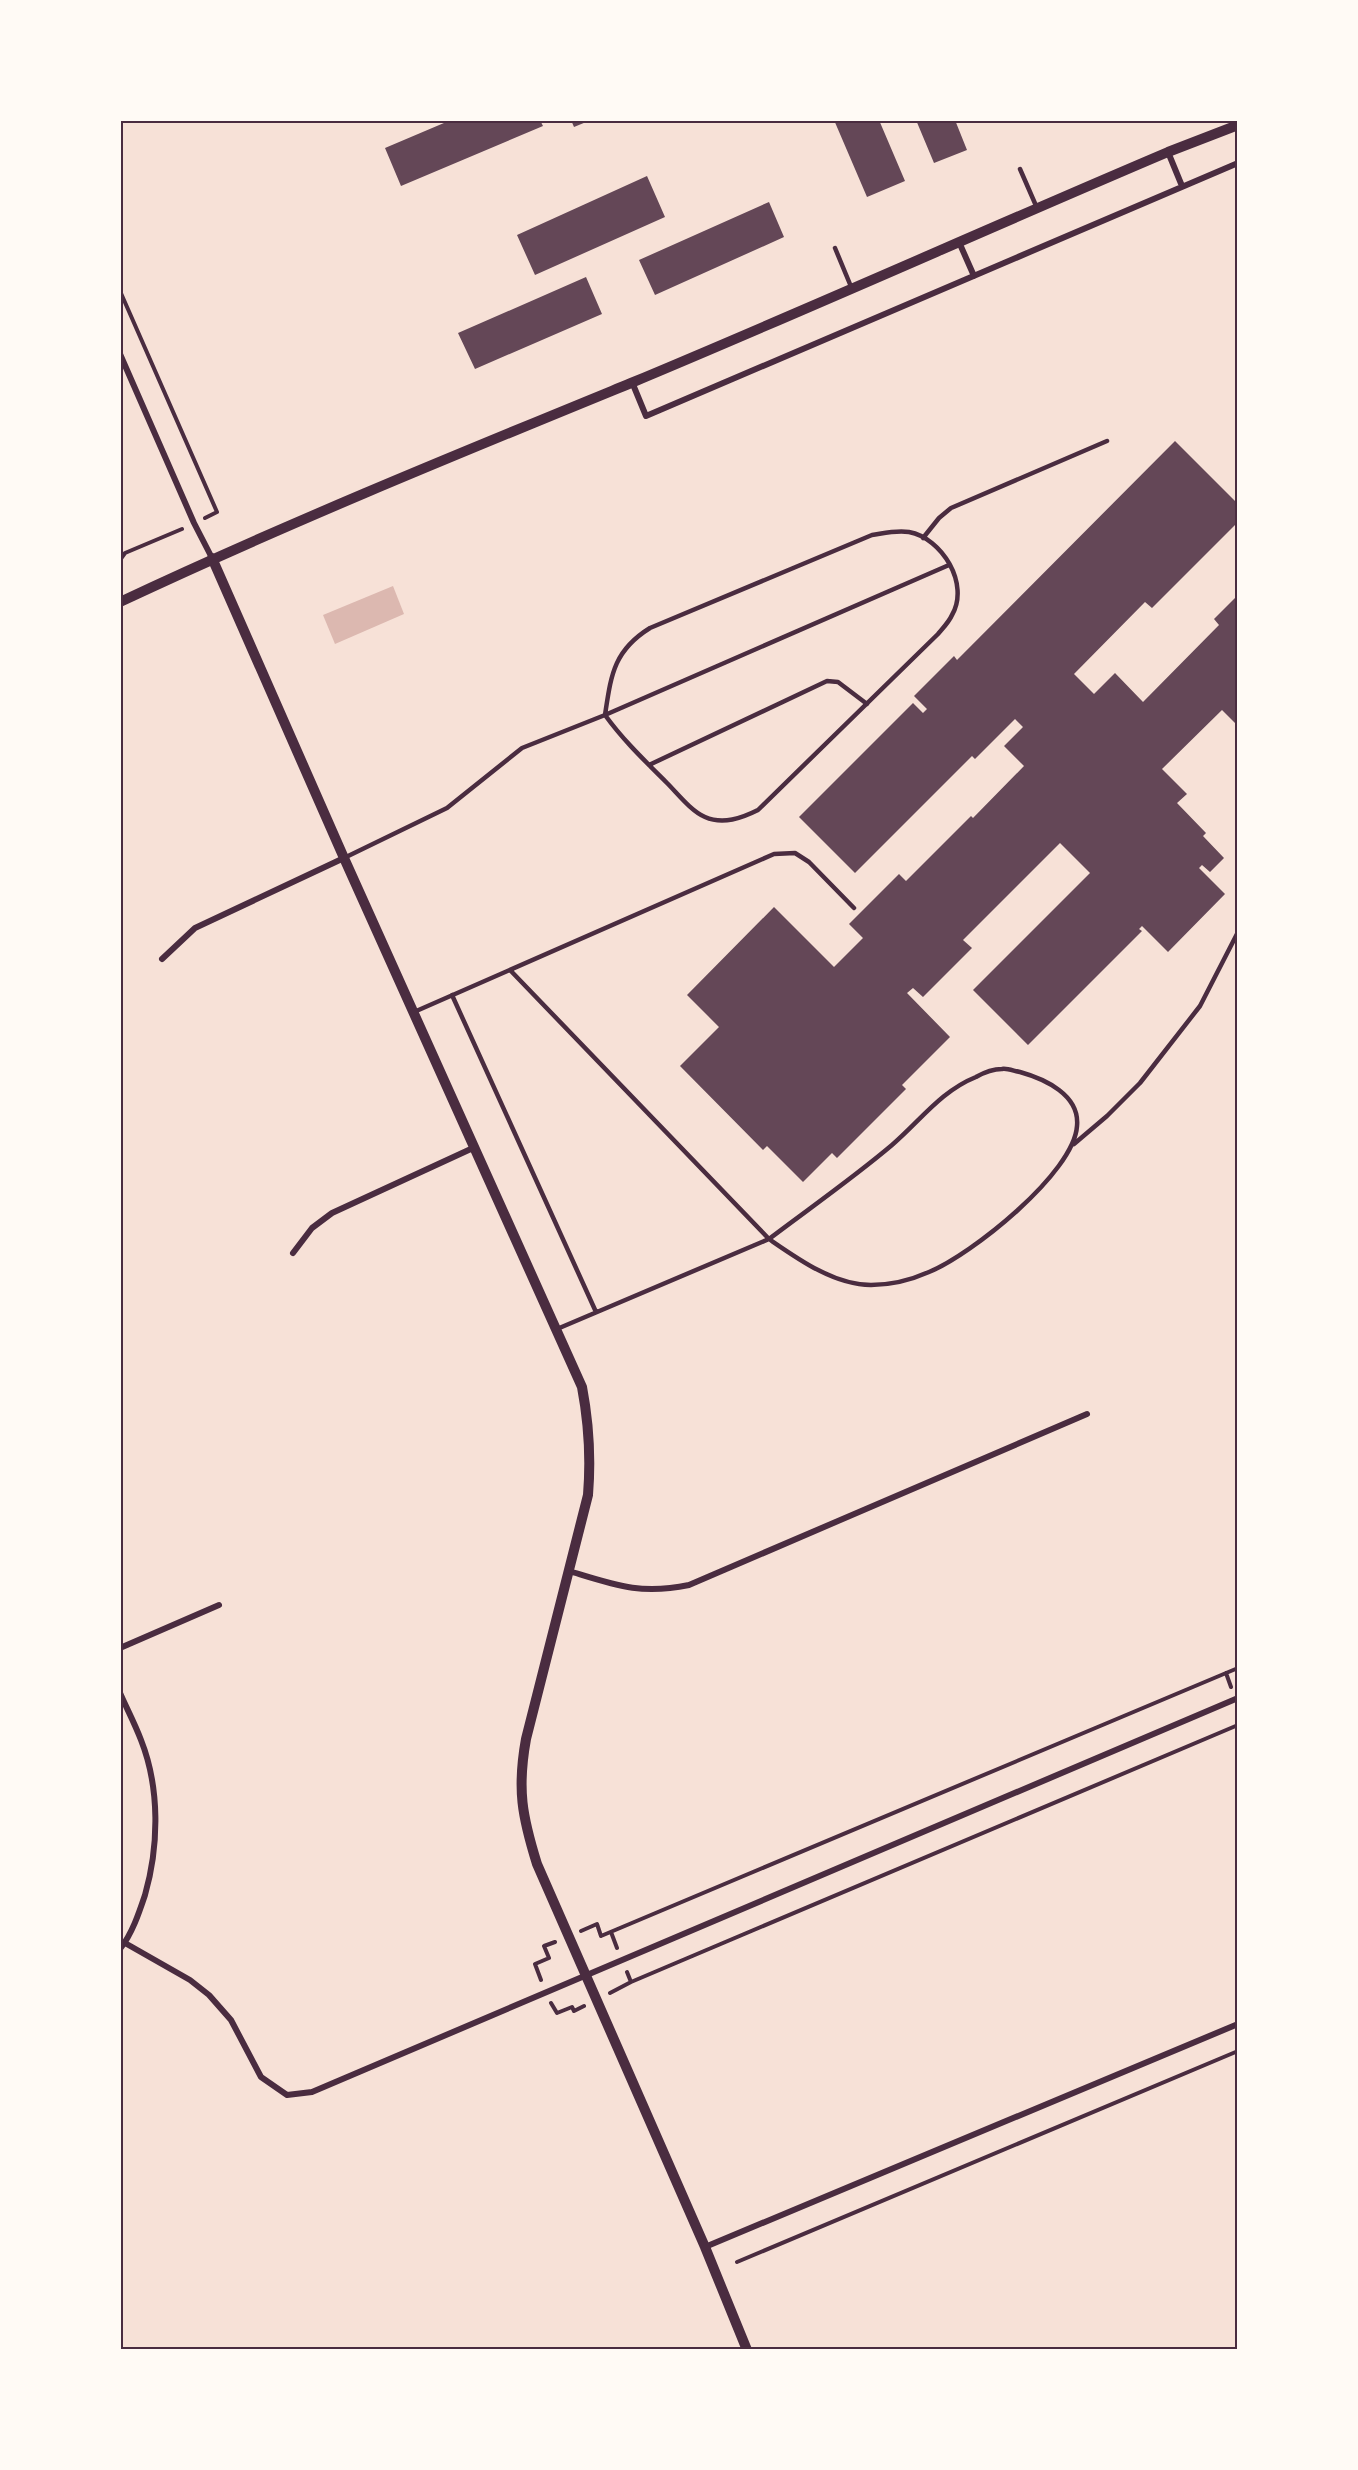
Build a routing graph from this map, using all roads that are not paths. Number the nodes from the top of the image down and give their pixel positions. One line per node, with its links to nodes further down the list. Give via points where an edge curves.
1 (1238, 125): 2 (street)
2 (1168, 152): 5 (street); 6 (street)
3 (1238, 163): 5 (street)
4 (1020, 169): 6 (lane)
5 (1182, 186): 9 (street)
6 (1037, 208): 7 (street)
7 (959, 242): 9 (street); 10 (street)
8 (835, 248): 10 (lane)
9 (974, 276): 12 (street, via 646,416)
10 (852, 289): 12 (street)
11 (120, 354): 15 (street)
12 (632, 382): 15 (street)
13 (1107, 441): 14 (lane, via 951,508)
14 (923, 538): 16 (lane, via 942,552); 19 (lane, via 911,532 892,531 872,536 650,628 624,649 612,670)
15 (212, 558): 17 (street); 21 (street)
16 (949, 565): 18 (lane, via 959,590 953,614); 19 (lane)
17 (120, 602)
18 (867, 704): 20 (lane, via 838,682 827,681); 20 (lane, via 758,810 743,818 725,821 705,817)
19 (605, 715): 20 (lane, via 622,739); 21 (lane, via 522,748 447,808)
20 (649, 765)
21 (344, 858): 24 (street, via 195,928); 27 (street)
22 (854, 908): 25 (lane, via 809,862 795,853 774,854)
23 (1238, 932): 28 (lane, via 1200,1006 1180,1032 1140,1083)
24 (162, 958)
25 (510, 970): 26 (lane); 30 (lane)
26 (452, 995): 27 (lane); 32 (lane)
27 (414, 1013): 29 (street)
28 (1073, 1145): 30 (lane, via 1038,1190 1004,1222 930,1272 870,1285 841,1280 797,1259); 30 (lane, via 1078,1125 1075,1108 1061,1091 1040,1077 1003,1068 976,1076 945,1093 892,1145)
29 (473, 1148): 31 (street, via 332,1213 312,1228); 33 (street)
30 (769, 1239): 32 (lane)
31 (293, 1252)
32 (596, 1312): 33 (lane)
33 (555, 1330): 35 (street, via 582,1387 590,1452 588,1495)
34 (1087, 1414): 35 (street, via 688,1585 637,1590)
35 (569, 1571): 42 (street, via 526,1738 520,1794 537,1864)
36 (219, 1605): 37 (street)
37 (120, 1648)
38 (120, 1693): 40 (street, via 142,1742 155,1805 150,1876)
39 (1238, 1698): 42 (street)
40 (125, 1943): 41 (street); 42 (street, via 209,1995 231,2020 261,2077 287,2095 312,2092)
41 (120, 1950)
42 (586, 1975): 44 (street)
43 (1238, 2024): 44 (street)
44 (705, 2247): 45 (street)
45 (747, 2350)

